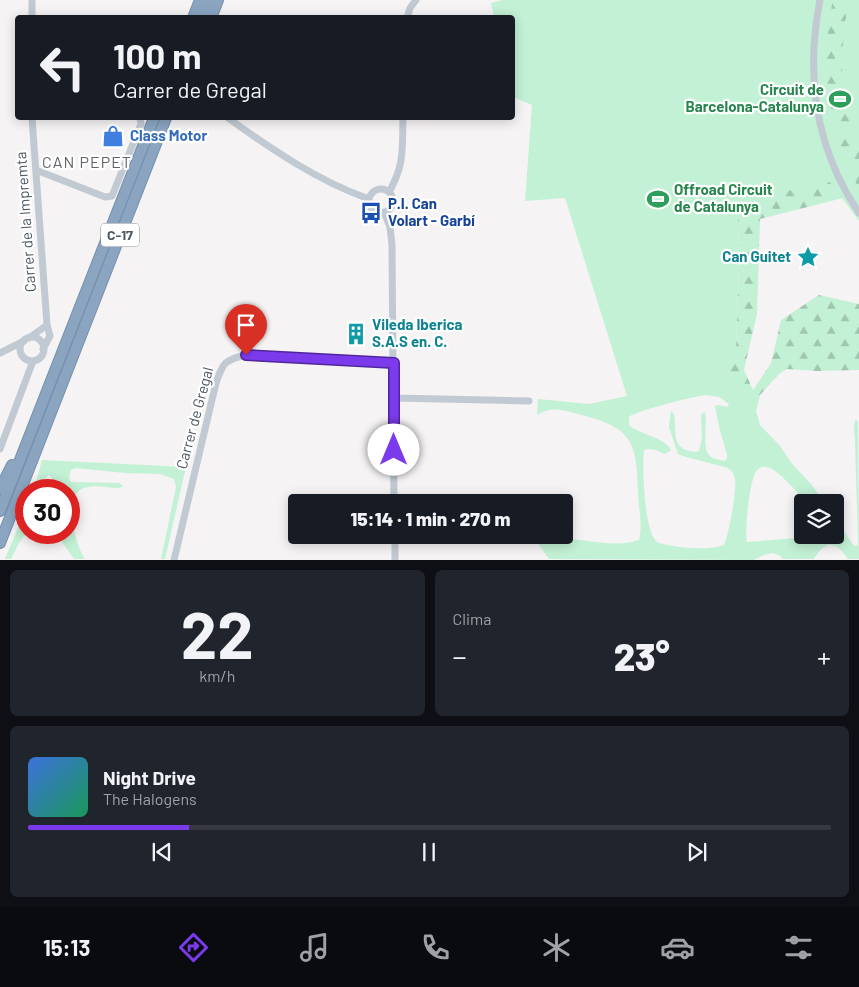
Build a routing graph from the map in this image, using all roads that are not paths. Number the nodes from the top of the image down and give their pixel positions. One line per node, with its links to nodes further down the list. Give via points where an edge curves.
1 (32, 0): 8 (street)
2 (195, 0): 9 (highway)
3 (200, 0): 10 (highway)
4 (210, 0): 11 (highway)
5 (218, 0): 12 (highway)
6 (416, 0): 13 (street)
7 (820, 0): 24 (street, via 814,39 816,108 831,162)
8 (32, 15)
9 (189, 15)
10 (194, 15)
11 (204, 15)
12 (212, 15)
13 (408, 15)
14 (32, 120): 20 (street, Carrer de la Impremta)
15 (140, 120): 20 (street, via 112,196)
16 (153, 120): 33 (highway, C-17)
17 (165, 120): 38 (highway, C-17)
18 (231, 120): 22 (street, via 283,155)
19 (403, 120): 21 (street, via 402,162)
20 (36, 170): 25 (street, Carrer de la Impremta)
21 (389, 192): 22 (street, via 376,190); 23 (street, via 392,204)
22 (369, 200): 23 (street, via 372,209)
23 (384, 212): 30 (street, via 392,246)
24 (859, 213)
25 (47, 325): 26 (street); 27 (street, Carrer de la Impremta, via 50,336)
26 (26, 340): 27 (street, via 38,340); 28 (street); 29 (street, via 20,347 21,354)
27 (43, 349): 29 (street, via 39,358)
28 (0, 353)
29 (33, 361): 34 (street)
30 (394, 363): 31 (street); 40 (street, Carrer de Gregal, via 246,355 232,358 222,366)
31 (394, 398): 32 (street); 36 (street)
32 (529, 401)
33 (41, 408): 35 (highway); 37 (highway, C-17)
34 (0, 449)
35 (0, 489)
36 (394, 494)
37 (0, 512)
38 (0, 543)
39 (394, 544): 41 (street)
40 (174, 560)
41 (395, 560)

